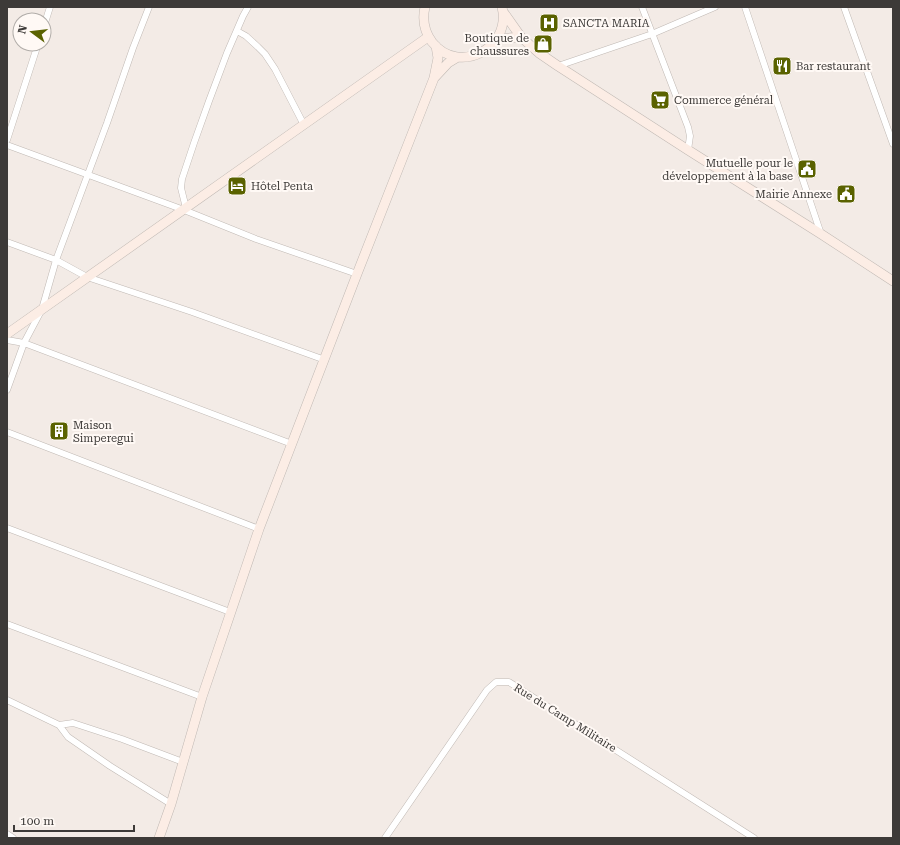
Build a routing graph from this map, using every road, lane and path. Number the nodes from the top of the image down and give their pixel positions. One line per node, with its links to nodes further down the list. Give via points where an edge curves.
1 (149, 7): 24 (street)
2 (248, 7): 9 (street)
3 (425, 7): 11 (street, via 424,26)
4 (642, 7): 10 (street)
5 (715, 7): 10 (street)
6 (745, 7): 26 (street)
7 (844, 7): 21 (street)
8 (503, 10): 12 (street); 13 (street, via 503,27)
9 (237, 31): 19 (street, via 265,54); 25 (street, via 182,179)
10 (652, 34): 17 (street); 23 (street, via 688,127)
11 (428, 37): 14 (street); 19 (street)
12 (521, 37): 13 (street); 17 (street)
13 (497, 40): 16 (street, via 480,54)
14 (436, 46): 16 (street); 18 (street, via 438,58)
15 (35, 52): 20 (street)
16 (458, 57): 18 (street, via 448,63)
17 (558, 66): 23 (street)
18 (434, 78): 29 (street)
19 (304, 125): 25 (street)
20 (7, 140)
21 (893, 144)
22 (7, 145): 24 (street)
23 (688, 150): 26 (street)
24 (88, 175): 25 (street); 28 (street)
25 (185, 209): 29 (street, via 256,238); 30 (street)
26 (821, 234): 31 (street)
27 (7, 242): 28 (street)
28 (56, 260): 30 (street); 32 (street)
29 (357, 274): 36 (street)
30 (87, 277): 32 (street); 36 (street)
31 (893, 281)
32 (42, 309): 33 (street); 35 (street)
33 (7, 334)
34 (7, 340): 35 (street)
35 (24, 343): 37 (street); 39 (street)
36 (324, 360): 39 (street)
37 (7, 390)
38 (7, 432): 41 (street)
39 (292, 444): 41 (street)
40 (7, 528): 42 (street)
41 (259, 529): 42 (street)
42 (230, 612): 44 (street)
43 (7, 624): 44 (street)
44 (202, 697): 47 (street)
45 (7, 700): 46 (street)
46 (59, 725): 47 (street, via 73,724); 48 (street, via 68,737)
47 (183, 762): 48 (street)
48 (171, 804): 51 (street)
49 (7, 834): 50 (street)
50 (14, 838)
51 (159, 838)
52 (385, 838): 53 (street, Rue du Camp Militaire, via 487,690 496,682 509,682)
53 (754, 838)

